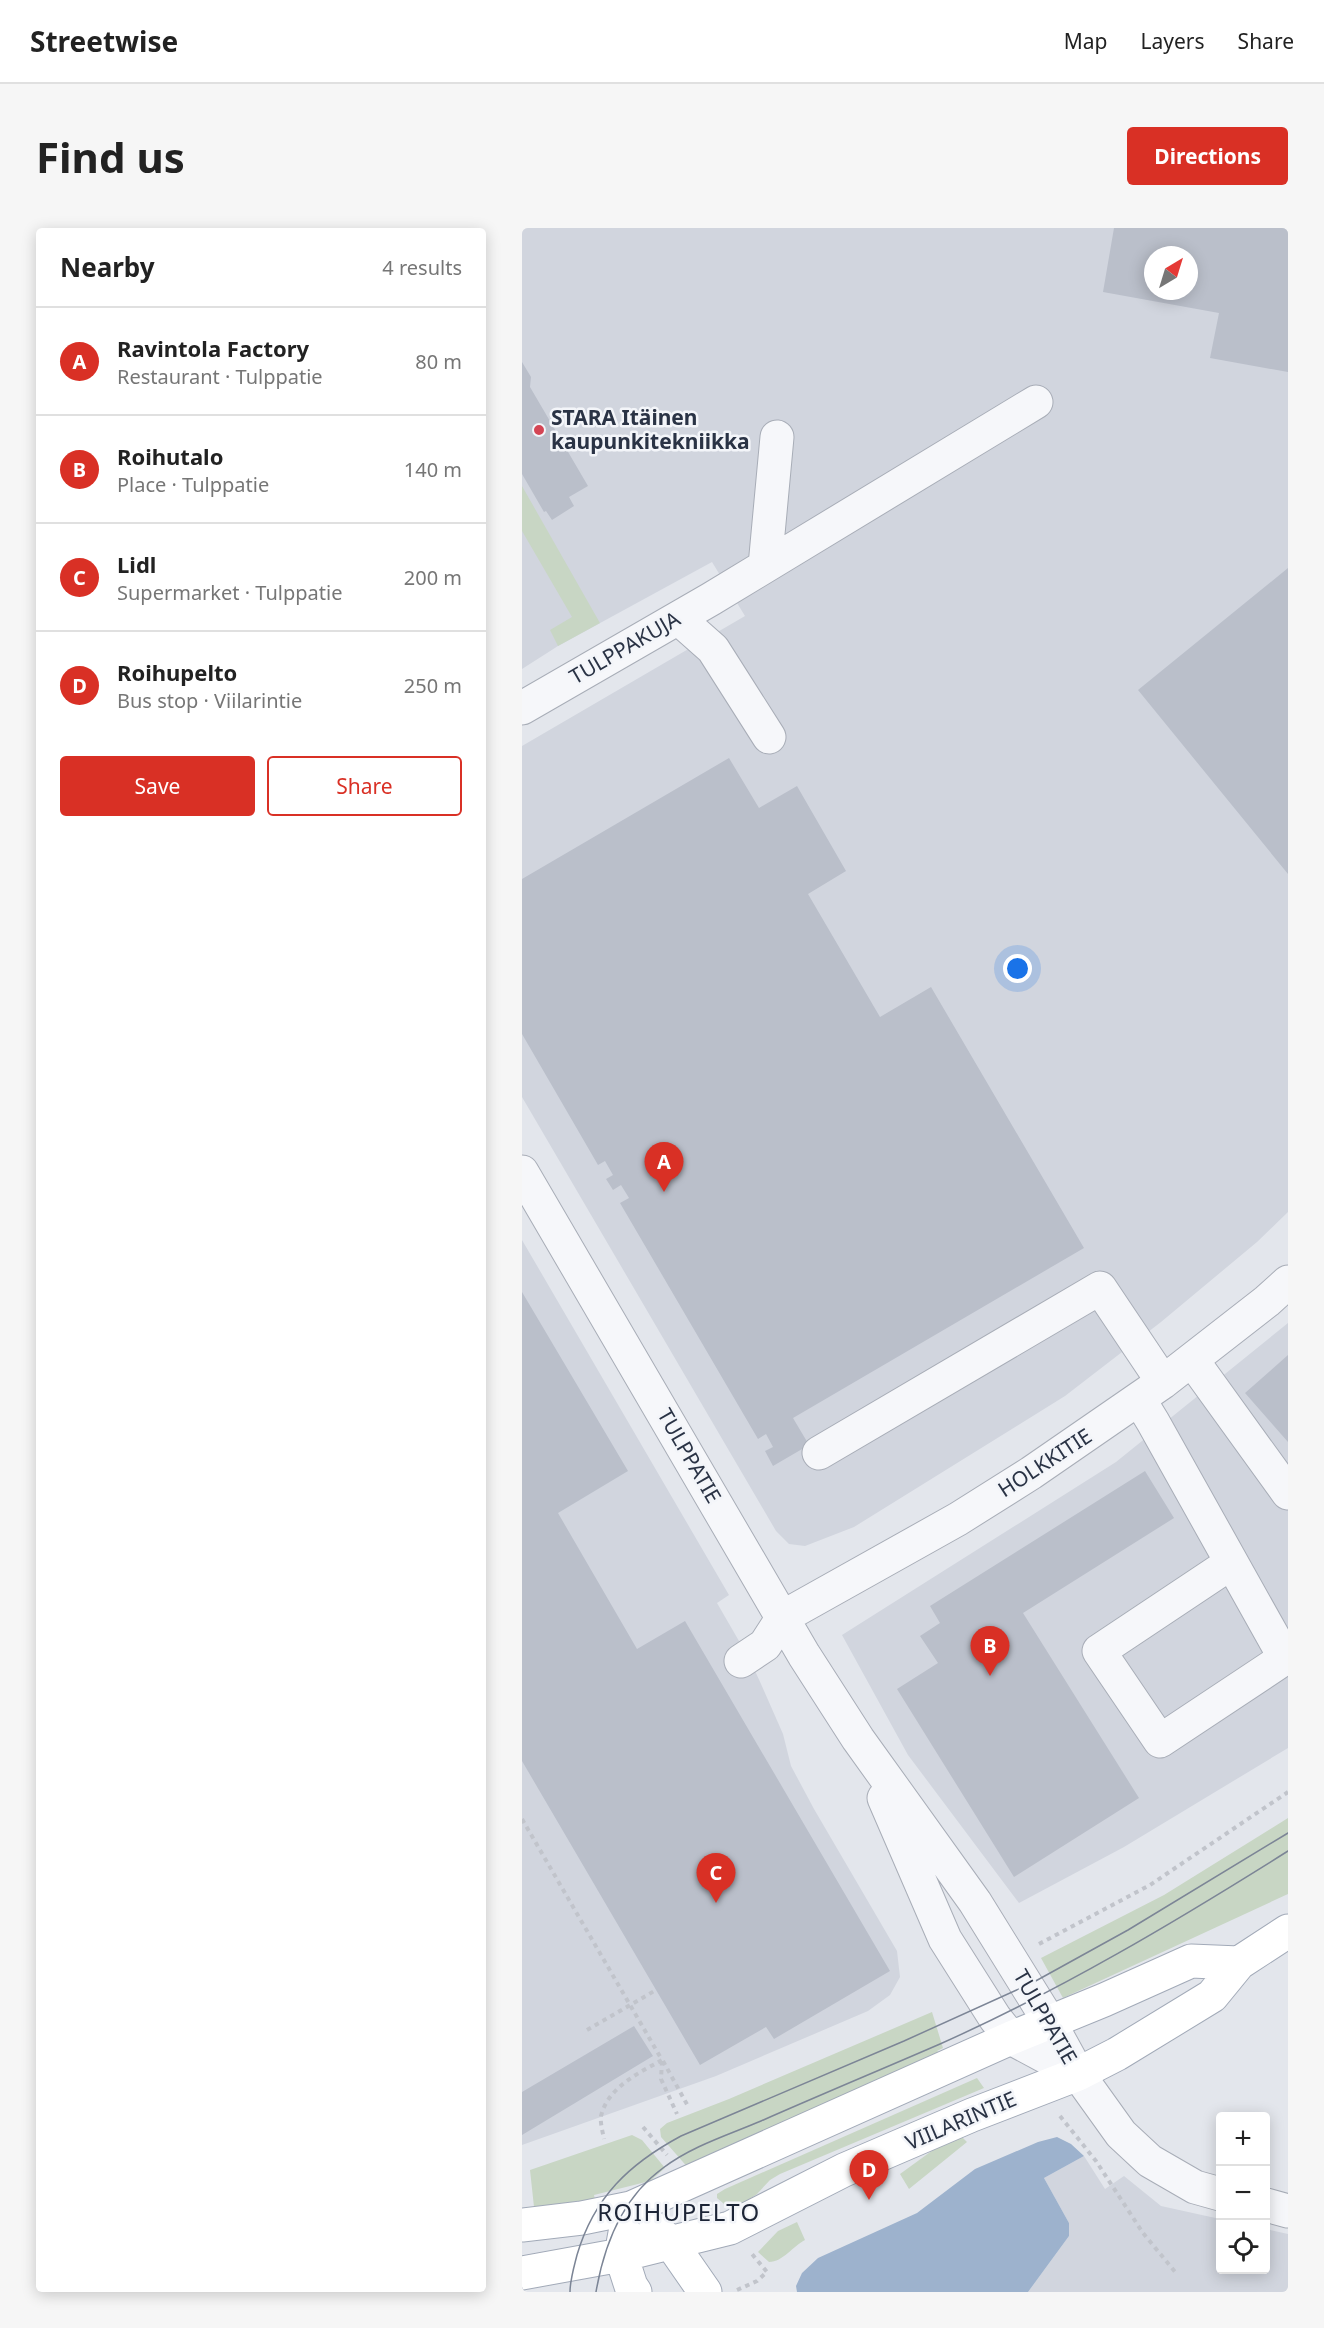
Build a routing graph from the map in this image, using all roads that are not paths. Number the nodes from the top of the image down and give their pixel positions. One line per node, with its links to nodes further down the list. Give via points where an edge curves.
1 (1036, 402): 3 (street, TULPPAKUJA)
2 (777, 436): 3 (street)
3 (765, 566): 4 (street, TULPPAKUJA)
4 (678, 618): 5 (street, TULPPAKUJA); 6 (street, via 713,649)
5 (522, 708)
6 (769, 737)
7 (522, 1172): 14 (street, TULPPATIE)
8 (1288, 1281): 9 (street, HOLKKITIE)
9 (1192, 1360): 10 (street, HOLKKITIE); 12 (street)
10 (1151, 1390): 11 (street, via 1100,1288); 13 (street); 14 (street, HOLKKITIE, via 967,1513)
11 (819, 1453)
12 (1288, 1493)
13 (1231, 1563): 13 (street, via 1099,1651 1160,1741 1285,1658)
14 (783, 1617): 15 (street, via 765,1645); 16 (street, TULPPATIE)
15 (741, 1661)
16 (858, 1739): 19 (street, TULPPATIE, via 975,1902); 20 (street, TULPPATIE, via 945,1939)
17 (1288, 1931): 18 (main road, VIILARINTIE)
18 (1239, 1963): 19 (main road, via 1191,1961); 21 (main road, VIILARINTIE, via 1212,1996)
19 (1050, 2023): 20 (main road); 21 (street, TULPPATIE)
20 (1011, 2038): 21 (street, TULPPATIE); 24 (main road)
21 (1078, 2074): 22 (street, via 1121,2134 1150,2161 1195,2187); 27 (main road, VIILARINTIE, via 844,2170 730,2228)
22 (1216, 2192)
23 (1270, 2206): 25 (street)
24 (631, 2208): 26 (main road); 27 (main road); 28 (main road)
25 (1288, 2211)
26 (522, 2225)
27 (671, 2243): 28 (main road, VIILARINTIE); 31 (main road)
28 (621, 2254): 29 (main road, VIILARINTIE); 30 (main road)
29 (522, 2273)
30 (635, 2292)
31 (705, 2292)

